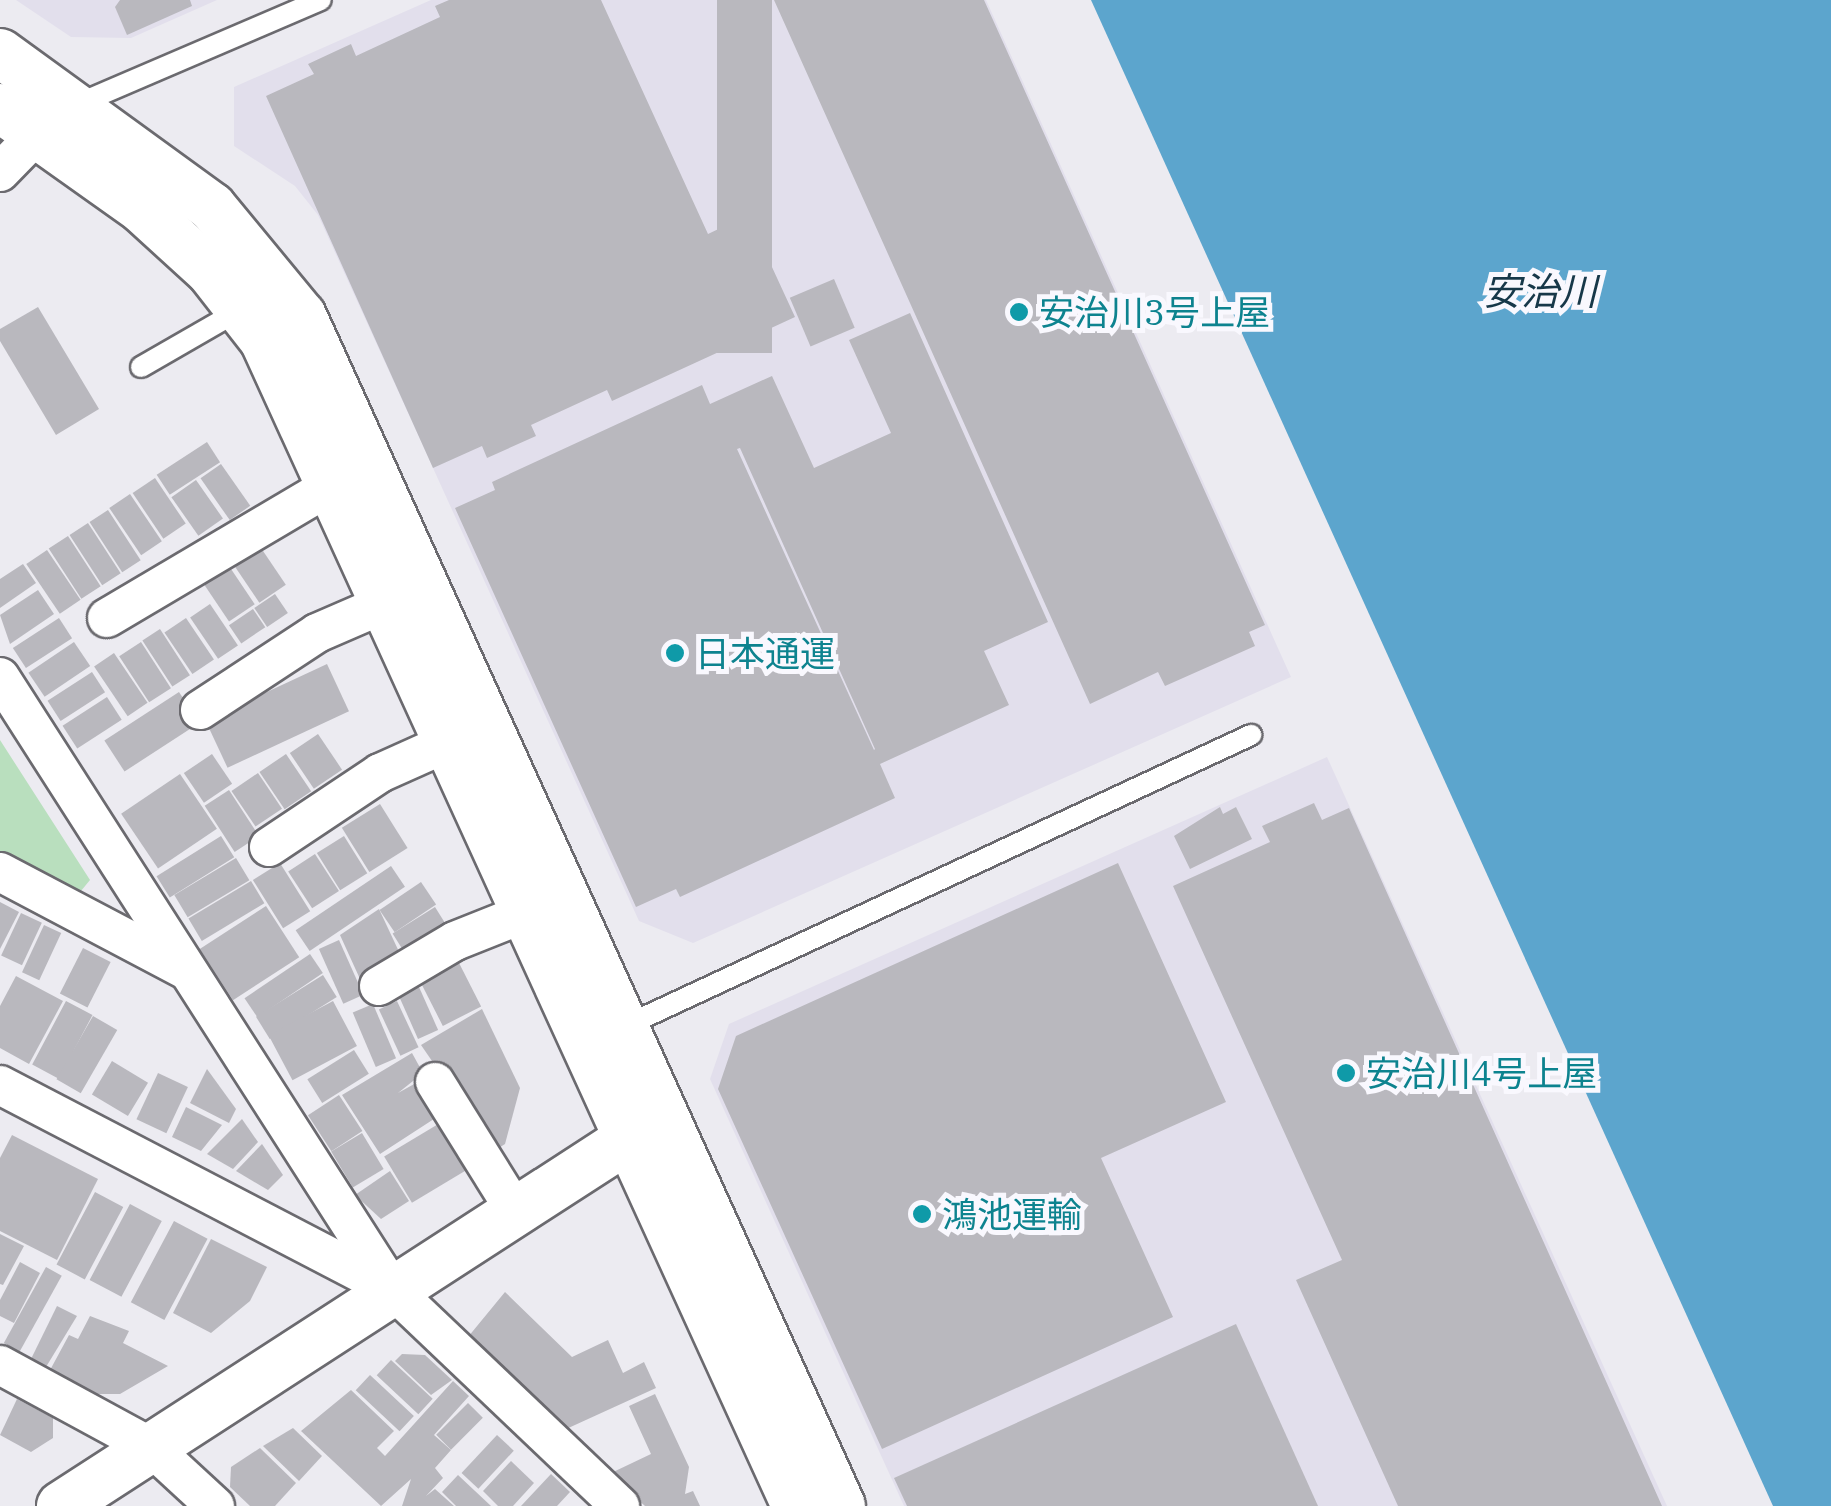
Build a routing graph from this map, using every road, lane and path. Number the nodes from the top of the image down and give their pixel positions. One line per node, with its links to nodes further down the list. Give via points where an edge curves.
1 (321, 0): 3 (lane)
2 (0, 53): 3 (street)
3 (78, 104): 4 (street); 20 (street, via 212,207 302,316)
4 (19, 120): 5 (street); 6 (street, via 142,210)
5 (0, 172)
6 (242, 309): 7 (lane); 8 (street, via 282,377)
7 (141, 367)
8 (330, 486): 9 (street); 10 (street)
9 (384, 604): 12 (street, via 317,633); 14 (street)
10 (107, 618)
11 (0, 677): 18 (street)
12 (200, 710)
13 (1251, 735): 20 (lane)
14 (447, 743): 15 (street, via 380,773); 17 (street)
15 (269, 848)
16 (0, 872): 18 (street)
17 (524, 914): 19 (street, via 455,941); 23 (street)
18 (191, 972): 25 (street)
19 (379, 986)
20 (623, 1026): 23 (street); 32 (street)
21 (435, 1082): 24 (street)
22 (5, 1098): 25 (street)
23 (628, 1139): 24 (street); 31 (street)
24 (514, 1209): 25 (street)
25 (392, 1289): 27 (street); 30 (street)
26 (0, 1364): 27 (street)
27 (151, 1447): 28 (street); 29 (street)
28 (61, 1506)
29 (215, 1506)
30 (620, 1506)
31 (796, 1506)
32 (841, 1506)

